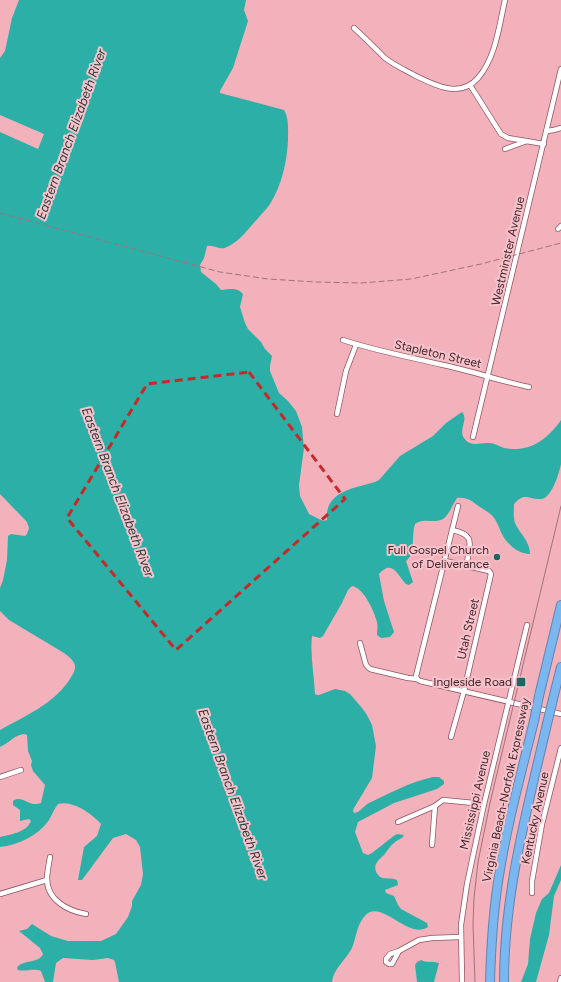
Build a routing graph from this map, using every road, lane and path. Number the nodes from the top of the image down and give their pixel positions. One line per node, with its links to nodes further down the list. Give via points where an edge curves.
1 (505, 0): 4 (street, via 491,56 479,77)
2 (354, 28): 4 (street, via 386,59 419,78 444,88 458,89)
3 (561, 69): 6 (street, Westminster Avenue)
4 (470, 85): 7 (street, via 501,134 508,138)
5 (561, 128): 6 (street)
6 (547, 130): 8 (street, Westminster Avenue)
7 (527, 141): 8 (street); 9 (street)
8 (544, 144): 12 (street, Westminster Avenue)
9 (505, 149)
10 (343, 340): 11 (street, Stapleton Street)
11 (356, 344): 12 (street, Stapleton Street); 14 (street, via 346,372)
12 (488, 376): 13 (street, Stapleton Street); 15 (street, Westminster Avenue)
13 (529, 387)
14 (337, 414)
15 (474, 437)
16 (458, 506): 17 (street)
17 (452, 530): 18 (street); 19 (street, via 464,534 470,540 467,563)
18 (445, 560): 19 (street); 24 (street)
19 (470, 567): 25 (street, Utah Street, via 491,572)
20 (561, 605): 45 (highway, Virginia Beach-Norfolk Expressway, bridge, via 498,881 492,931)
21 (527, 625): 26 (street, Mississippi Avenue)
22 (360, 643): 24 (street, via 366,665 370,669)
23 (561, 667): 46 (highway, Virginia Beach-Norfolk Expressway, bridge, via 512,879 505,936)
24 (417, 679): 25 (street)
25 (464, 691): 26 (street); 28 (street, Utah Street)
26 (509, 702): 27 (street); 32 (street, Mississippi Avenue)
27 (561, 714)
28 (451, 737)
29 (561, 748): 38 (street, Kentucky Avenue, via 542,824)
30 (21, 770): 31 (street)
31 (0, 777)
32 (484, 804): 33 (street, via 446,799); 41 (street, Mississippi Avenue, via 467,884)
33 (435, 806): 34 (street); 35 (street)
34 (398, 822)
35 (432, 845)
36 (50, 857): 37 (street)
37 (47, 880): 39 (street); 40 (street, via 50,891 64,908)
38 (532, 893)
39 (0, 894)
40 (86, 914)
41 (460, 937): 42 (street, via 420,940); 44 (street, Mississippi Avenue)
42 (399, 951)
43 (561, 978): 47 (street)
44 (462, 982)
45 (490, 982)
46 (504, 982)
47 (560, 982)

